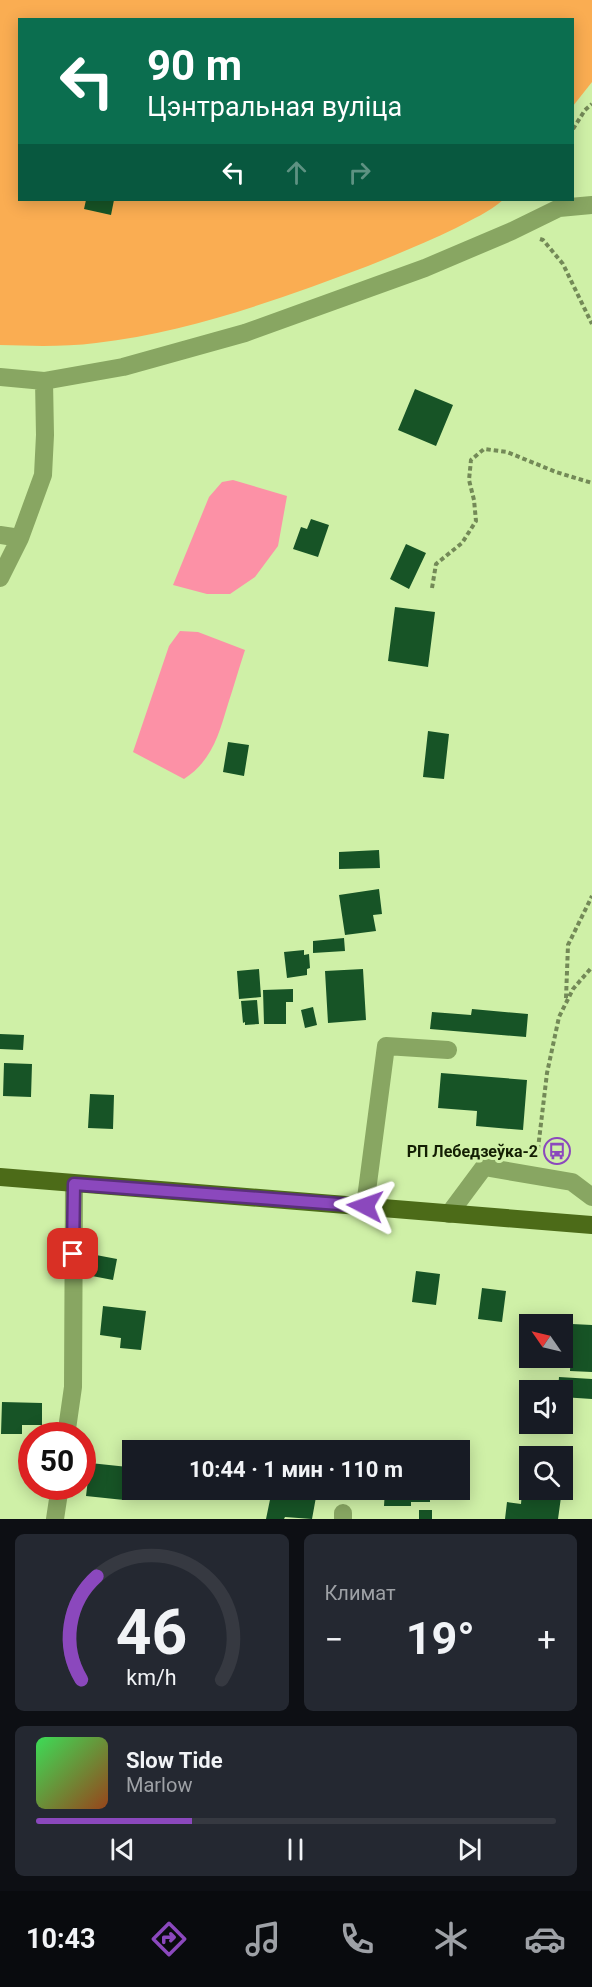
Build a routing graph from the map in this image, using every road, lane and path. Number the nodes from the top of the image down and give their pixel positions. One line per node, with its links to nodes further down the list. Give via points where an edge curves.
1 (592, 104): 2 (path)
2 (574, 127)
3 (592, 205): 4 (street, via 559,208)
4 (512, 231): 5 (path, via 543,240 557,256); 7 (street, via 425,268 245,333 123,367)
5 (592, 324)
6 (0, 377): 7 (street)
7 (44, 381): 10 (street, via 43,475)
8 (592, 483): 12 (path, via 507,452 484,449 471,460 469,480 476,521 462,543 436,564)
9 (0, 535): 10 (street)
10 (20, 538): 11 (street)
11 (0, 578)
12 (432, 588)
13 (592, 896): 15 (path, via 568,945)
14 (592, 967): 15 (path)
15 (566, 1002): 17 (path, via 547,1073)
16 (448, 1050): 21 (street, via 386,1046)
17 (535, 1176): 20 (street, via 572,1182); 22 (street, via 484,1167)
18 (0, 1177): 19 (main road)
19 (74, 1184): 21 (main road); 24 (street, via 73,1387)
20 (592, 1197)
21 (365, 1206): 22 (main road)
22 (449, 1214): 23 (main road)
23 (592, 1225)
24 (68, 1422)
25 (58, 1500): 26 (street)
26 (55, 1519)

